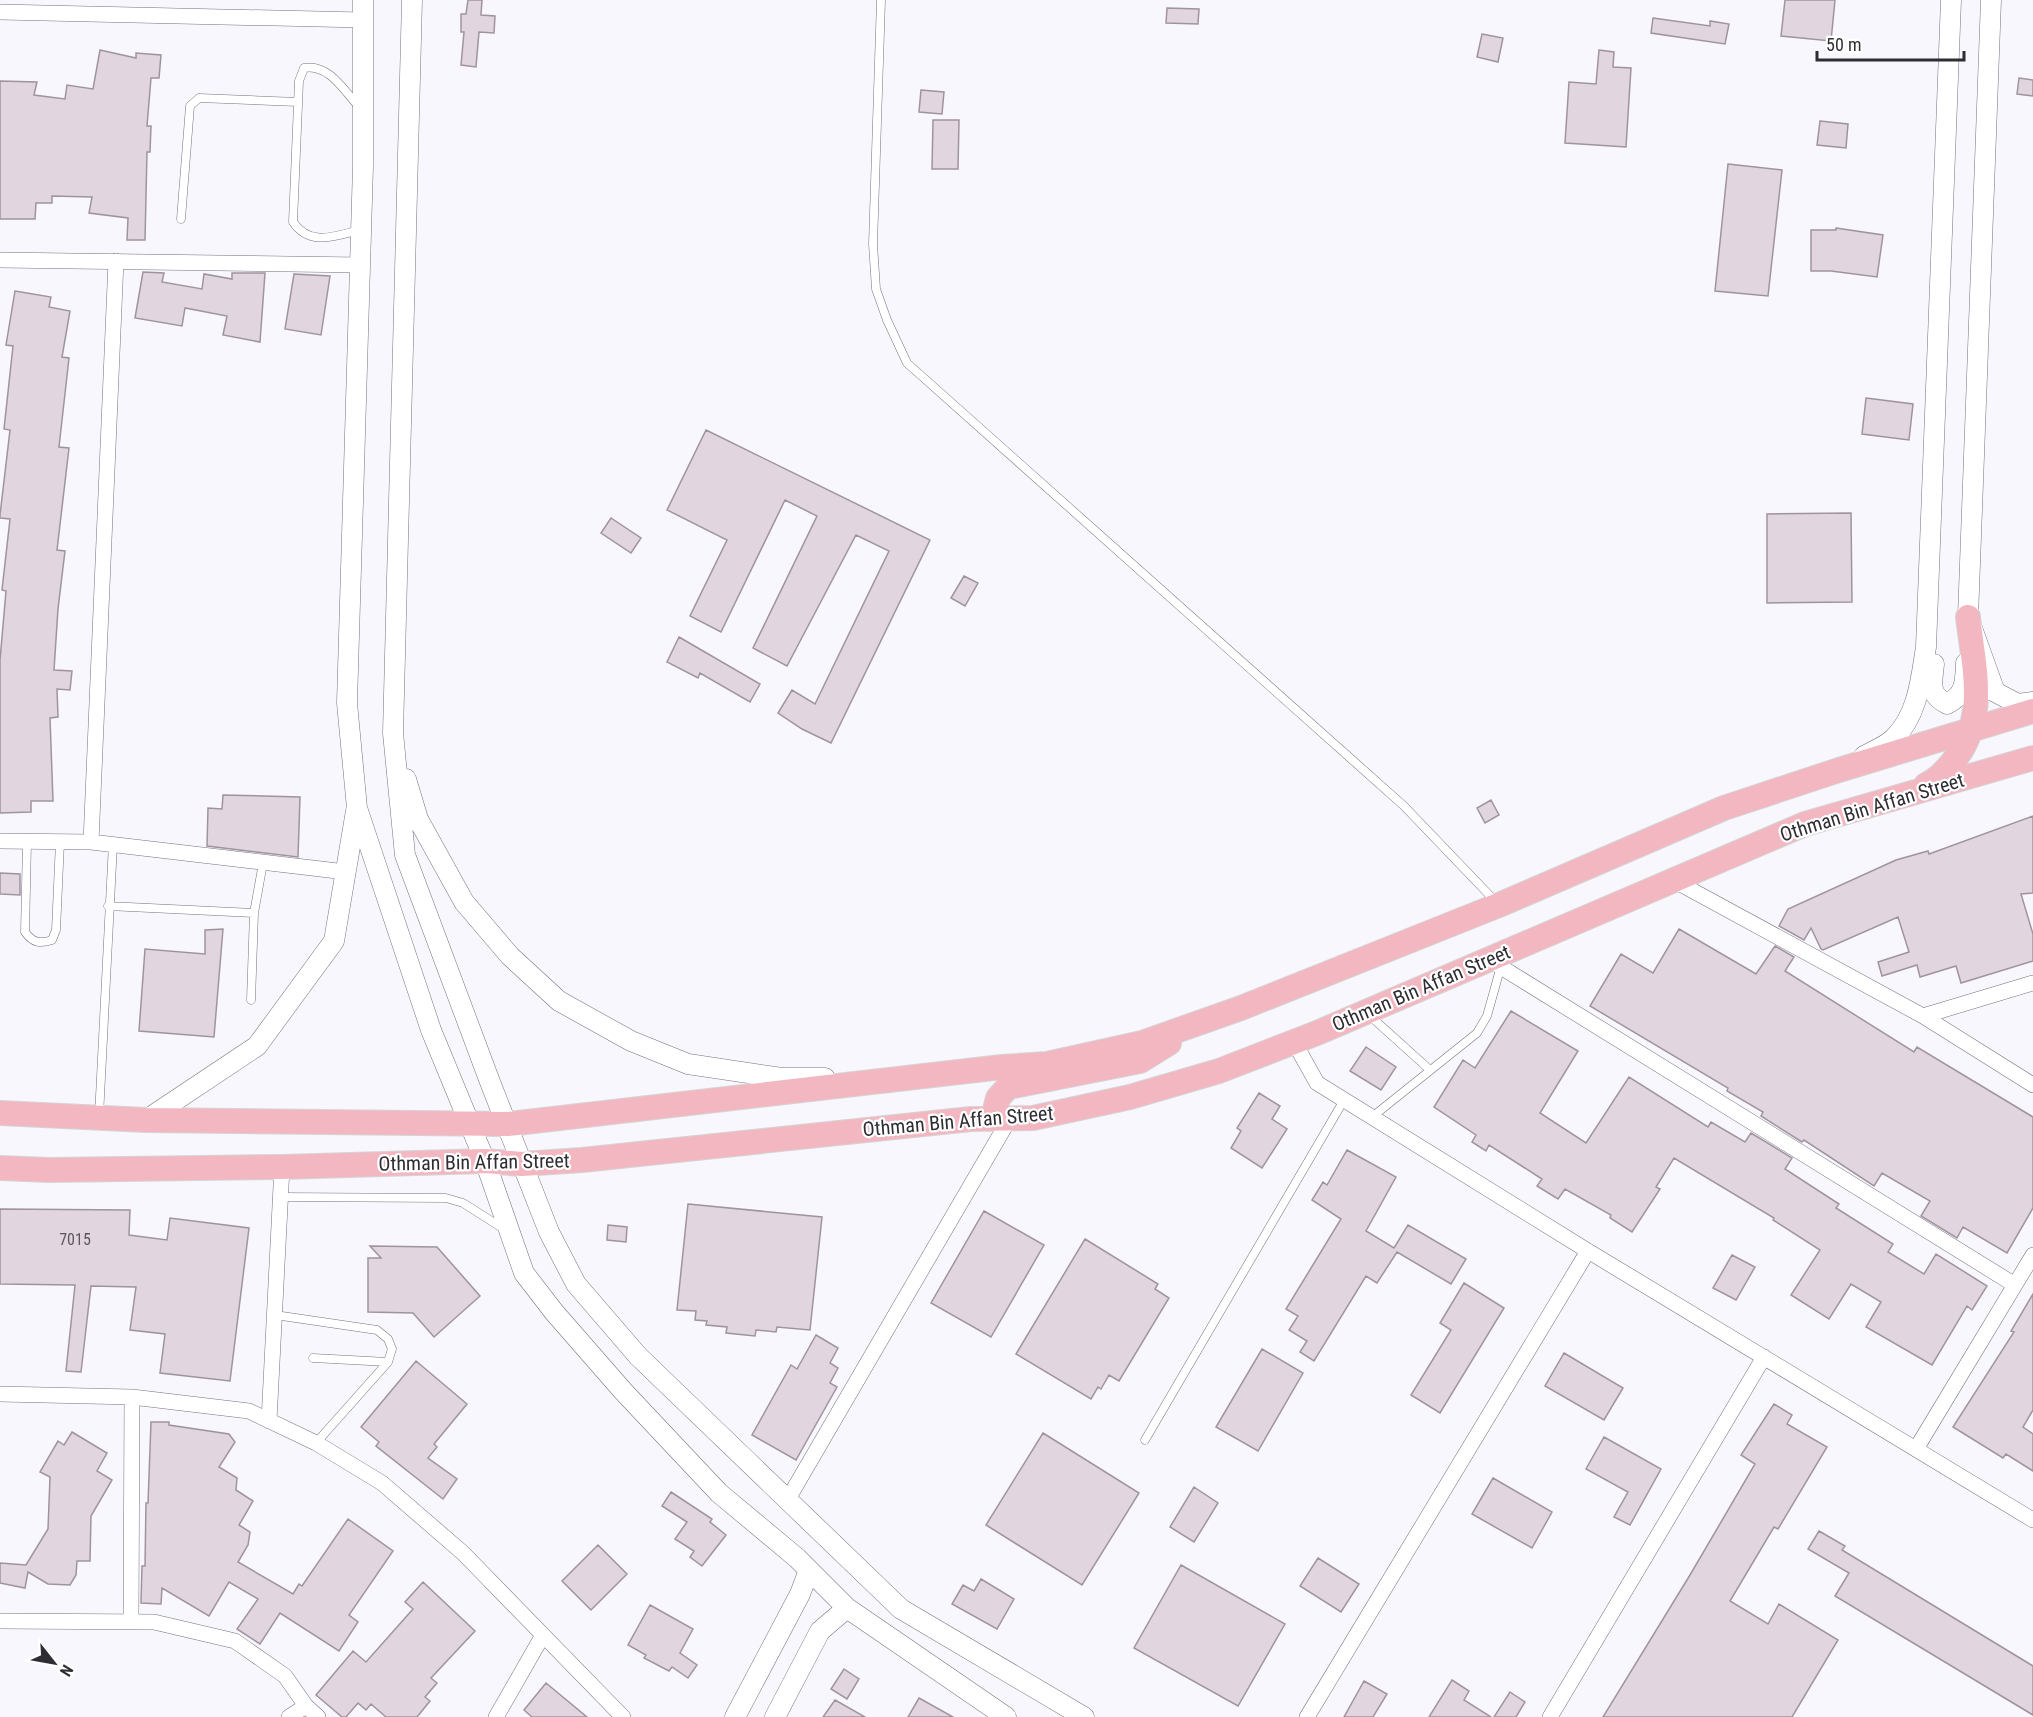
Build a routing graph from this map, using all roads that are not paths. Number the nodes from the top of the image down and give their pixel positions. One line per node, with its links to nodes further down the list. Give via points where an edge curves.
1 (363, 0): 7 (street)
2 (412, 0): 20 (street)
3 (881, 0): 33 (lane, via 873,244 876,289 907,363 1404,806)
4 (1951, 0): 15 (street)
5 (1991, 0): 16 (street)
6 (0, 12): 7 (street)
7 (362, 20): 9 (street)
8 (298, 102): 9 (lane, via 304,68 313,66 325,70); 10 (lane, via 199,98 190,106); 11 (lane, via 293,222 300,232 323,239)
9 (363, 112): 11 (street)
10 (181, 219)
11 (361, 230): 14 (street)
12 (0, 260): 13 (street)
13 (116, 261): 14 (street); 28 (street)
14 (360, 265): 24 (street, via 347,703)
15 (1929, 587): 16 (street, via 1935,650 1931,687 1937,698 1947,704 1957,699 1965,685); 22 (street, via 1926,647 1919,692 1909,717 1893,740)
16 (1968, 617): 17 (street, via 1995,692 2018,704); 19 (main road, via 1978,695)
17 (2033, 702)
18 (2033, 711): 19 (main road, Othman Bin Affan Street)
19 (1972, 730): 22 (main road, Othman Bin Affan Street); 23 (main road, via 1962,751 1937,780)
20 (393, 734): 44 (street, via 418,819 464,902 510,957 560,1001 632,1041 688,1064 782,1078); 53 (street, via 405,855)
21 (2033, 758): 23 (main road, Othman Bin Affan Street)
22 (1839, 770): 33 (main road, Othman Bin Affan Street, via 1724,808)
23 (1911, 794): 32 (main road, Othman Bin Affan Street, via 1805,824)
24 (357, 808): 31 (street); 52 (street, via 431,1030)
25 (0, 841): 26 (street)
26 (27, 842): 27 (street); 27 (lane, via 25,932 31,940 42,943 52,940 56,930)
27 (60, 842): 28 (street)
28 (91, 842): 29 (street)
29 (113, 844): 30 (street); 34 (lane)
30 (263, 863): 31 (street); 35 (lane)
31 (346, 872): 51 (street, via 334,942 257,1046)
32 (1673, 880): 36 (main road, Othman Bin Affan Street); 40 (street)
33 (1499, 905): 41 (main road, Othman Bin Affan Street)
34 (108, 906): 35 (lane); 49 (lane)
35 (254, 913): 38 (lane)
36 (1494, 963): 39 (main road, Othman Bin Affan Street); 43 (lane, via 1483,1024); 62 (street)
37 (2033, 983): 40 (street)
38 (251, 1000)
39 (1366, 1012): 42 (main road, Othman Bin Affan Street); 43 (lane)
40 (1923, 1016): 45 (street)
41 (1204, 1021): 44 (main road, Othman Bin Affan Street, via 1142,1043 1047,1064); 50 (main road, via 1140,1061 1008,1087 998,1098)
42 (1294, 1042): 46 (street, via 1317,1083); 50 (main road, Othman Bin Affan Street, via 1219,1071 1130,1097 1033,1118)
43 (1430, 1070): 48 (lane)
44 (921, 1077): 53 (main road, Othman Bin Affan Street)
45 (2033, 1085)
46 (1344, 1100): 48 (street); 70 (lane)
47 (0, 1113): 49 (main road, Othman Bin Affan Street)
48 (1371, 1117): 60 (street)
49 (99, 1118): 51 (main road, Othman Bin Affan Street)
50 (1002, 1118): 55 (main road, Othman Bin Affan Street); 73 (street)
51 (146, 1120): 52 (main road, Othman Bin Affan Street)
52 (469, 1123): 53 (main road, Othman Bin Affan Street); 54 (street)
53 (508, 1124): 55 (street)
54 (485, 1161): 55 (main road, Othman Bin Affan Street); 56 (main road, Othman Bin Affan Street); 59 (street)
55 (522, 1164): 73 (street, via 549,1232 576,1284 638,1356)
56 (282, 1167): 57 (main road, Othman Bin Affan Street); 58 (street)
57 (0, 1168)
58 (280, 1197): 59 (lane, via 446,1198 463,1203); 63 (street)
59 (510, 1233): 75 (street, via 524,1273 623,1391 719,1493)
60 (1588, 1251): 64 (street); 89 (street)
61 (2033, 1255): 62 (street)
62 (2015, 1285): 72 (street)
63 (275, 1315): 66 (lane, via 377,1330 392,1348); 69 (street)
64 (1764, 1357): 72 (street); 90 (street)
65 (313, 1358): 66 (lane)
66 (388, 1362): 71 (lane)
67 (0, 1394): 68 (street)
68 (132, 1397): 69 (street, via 249,1411); 78 (street)
69 (269, 1420): 71 (street)
70 (1145, 1440)
71 (316, 1443): 79 (street, via 382,1483 463,1553)
72 (1916, 1449): 74 (street)
73 (789, 1500): 88 (street, via 901,1609)
74 (2033, 1520)
75 (809, 1570): 76 (street); 86 (street)
76 (847, 1608): 81 (street); 87 (street, via 820,1631)
77 (0, 1621): 78 (street)
78 (131, 1622): 80 (street, via 154,1622 235,1641 285,1677)
79 (543, 1635): 84 (street); 85 (street)
80 (306, 1706): 82 (street); 83 (street)
81 (1004, 1716)
82 (289, 1717)
83 (318, 1717)
84 (496, 1717)
85 (623, 1717)
86 (735, 1717)
87 (775, 1717)
88 (1084, 1717)
89 (1307, 1717)
90 (1550, 1717)

